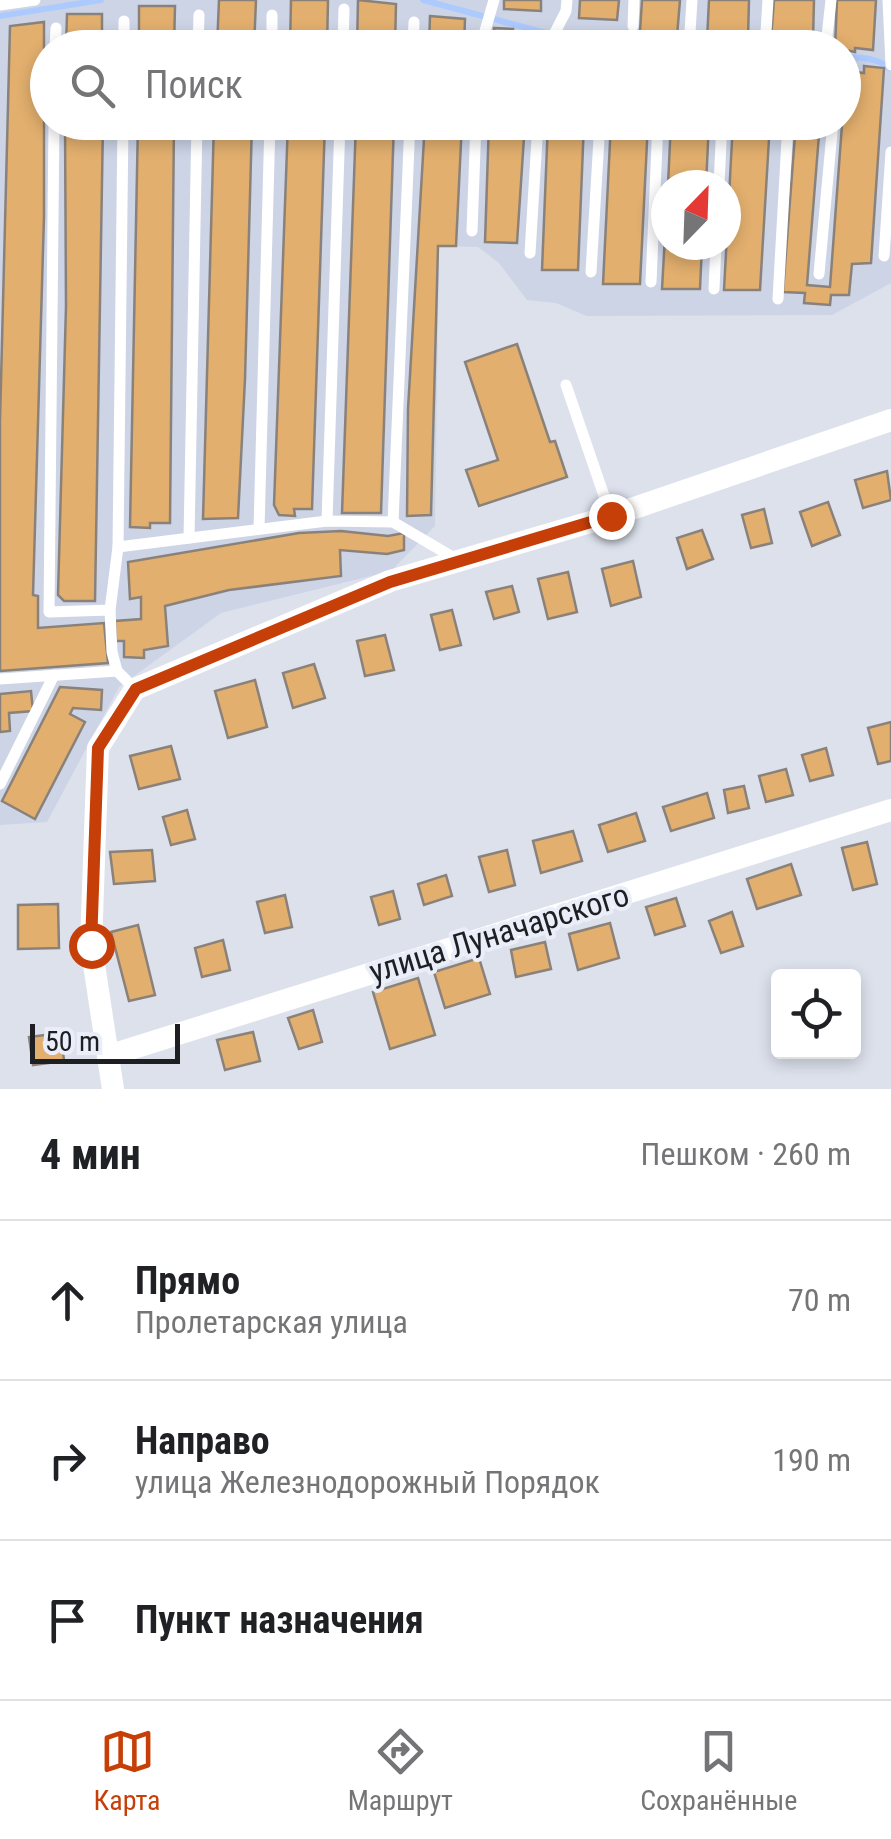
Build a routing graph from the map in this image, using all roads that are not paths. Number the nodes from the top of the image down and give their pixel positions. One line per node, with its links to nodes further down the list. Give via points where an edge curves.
1 (34, 0): 9 (lane)
2 (494, 0): 21 (lane)
3 (567, 0): 22 (lane)
4 (634, 0): 15 (lane)
5 (692, 0): 23 (lane)
6 (768, 0): 24 (lane)
7 (831, 0): 25 (lane)
8 (888, 0): 26 (lane)
9 (7, 3)
10 (344, 10): 19 (lane)
11 (198, 15): 17 (lane)
12 (272, 15): 18 (lane)
13 (124, 21): 16 (lane)
14 (414, 22): 20 (lane)
15 (633, 26)
16 (124, 30)
17 (198, 30)
18 (272, 30)
19 (343, 30)
20 (414, 30)
21 (485, 30)
22 (556, 30)
23 (690, 30)
24 (766, 30)
25 (828, 30)
26 (891, 65)
27 (54, 140): 60 (lane, via 49,612)
28 (123, 140): 58 (lane)
29 (196, 140): 57 (lane)
30 (270, 140): 56 (lane)
31 (339, 140): 54 (lane)
32 (409, 140): 55 (lane)
33 (475, 140): 42 (lane)
34 (537, 140): 43 (lane)
35 (599, 140): 46 (lane)
36 (657, 140): 48 (lane)
37 (721, 140): 41 (lane)
38 (787, 140): 50 (lane)
39 (831, 140): 47 (lane)
40 (891, 152): 44 (lane)
41 (720, 170)
42 (472, 231)
43 (530, 253)
44 (884, 256)
45 (715, 260): 49 (lane)
46 (590, 272)
47 (819, 274)
48 (651, 282)
49 (714, 289)
50 (778, 300)
51 (566, 384): 53 (lane)
52 (891, 420): 53 (street)
53 (611, 516): 59 (street)
54 (326, 522): 55 (lane); 56 (lane)
55 (393, 522): 59 (lane)
56 (259, 529): 57 (lane)
57 (189, 538): 58 (lane)
58 (118, 547): 60 (lane)
59 (460, 562): 64 (street, via 390,582)
60 (110, 610): 61 (lane)
61 (117, 671): 62 (lane); 64 (lane)
62 (54, 675): 63 (lane); 65 (lane)
63 (0, 679)
64 (136, 689): 67 (street, via 98,748 91,945)
65 (0, 784)
66 (891, 810): 67 (street, улица Луначарского)
67 (108, 1056): 68 (street)
68 (113, 1089)

